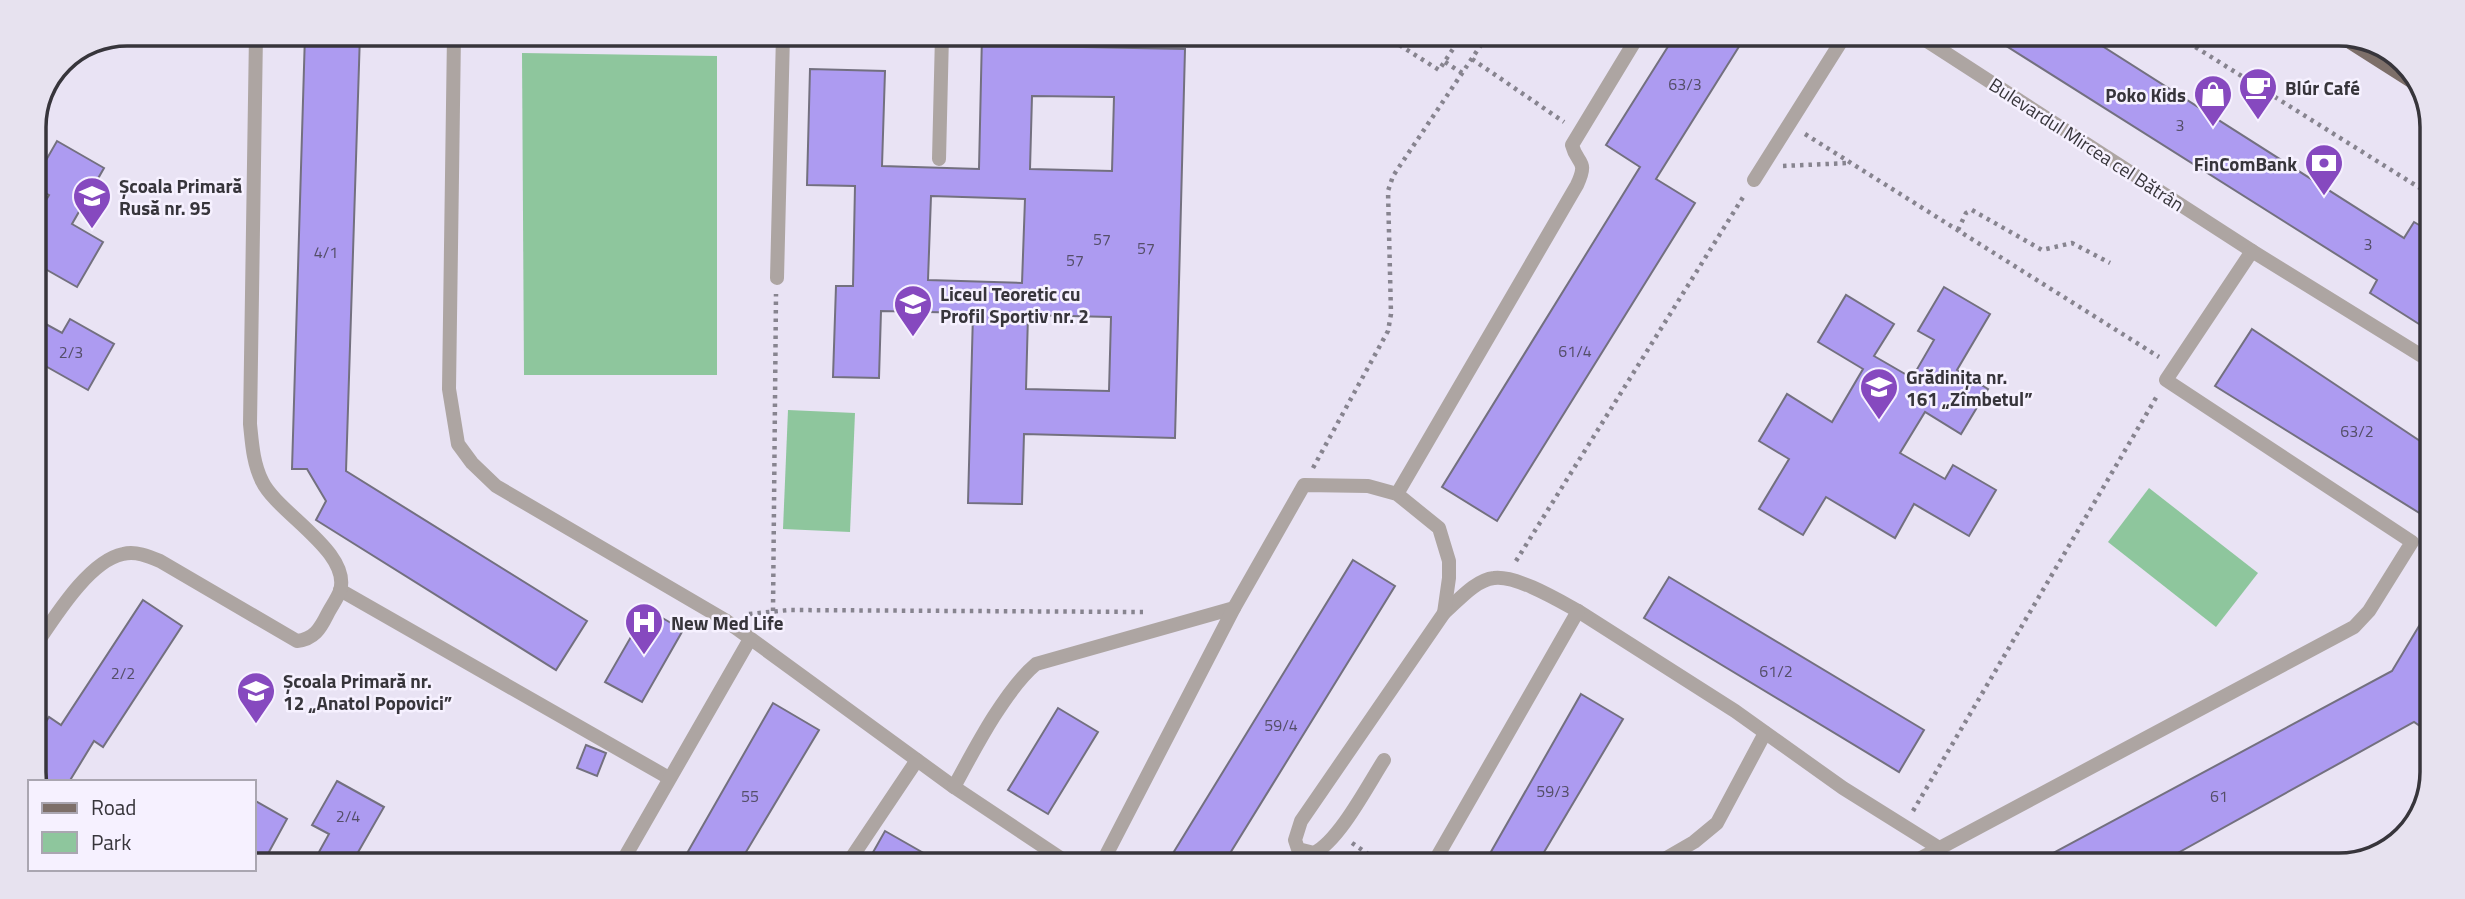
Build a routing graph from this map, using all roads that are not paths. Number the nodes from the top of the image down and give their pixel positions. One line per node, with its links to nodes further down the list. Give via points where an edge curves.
1 (256, 46): 14 (lane, via 253,456 262,482 277,502 332,558 340,572)
2 (454, 46): 19 (lane, via 449,389 458,444 496,485)
3 (783, 46): 11 (lane)
4 (942, 46): 8 (lane)
5 (1632, 46): 13 (lane, via 1572,145 1583,169 1577,185)
6 (1838, 46): 9 (lane)
7 (1934, 46): 10 (lane, Bulevardul Mircea cel Bătrân)
8 (939, 159)
9 (1754, 180)
10 (2252, 251): 12 (lane, Bulevardul Mircea cel Bătrân); 25 (lane, via 2166,380 2412,542 2354,627)
11 (777, 278)
12 (2419, 354)
13 (1397, 494): 15 (lane, via 1368,486 1304,485); 17 (lane, via 1438,528 1449,561)
14 (340, 590): 18 (lane, via 315,635 297,640 160,561 124,553 102,562); 23 (lane)
15 (1234, 608): 24 (lane, via 1036,664 1011,691); 29 (lane)
16 (1578, 611): 17 (lane, via 1515,581 1495,578 1475,586); 20 (lane); 30 (lane)
17 (1444, 613): 22 (lane, via 1301,821 1295,839 1298,849 1314,853 1322,849)
18 (46, 630)
19 (750, 639): 21 (lane); 23 (lane)
20 (1765, 733): 25 (lane); 31 (lane, via 1717,823)
21 (917, 760): 24 (lane); 27 (lane)
22 (1384, 760)
23 (669, 778): 26 (lane)
24 (954, 787): 28 (lane)
25 (1939, 848): 32 (lane)
26 (627, 853)
27 (855, 853)
28 (1053, 853)
29 (1107, 853)
30 (1439, 853)
31 (1675, 853)
32 (1930, 853)

